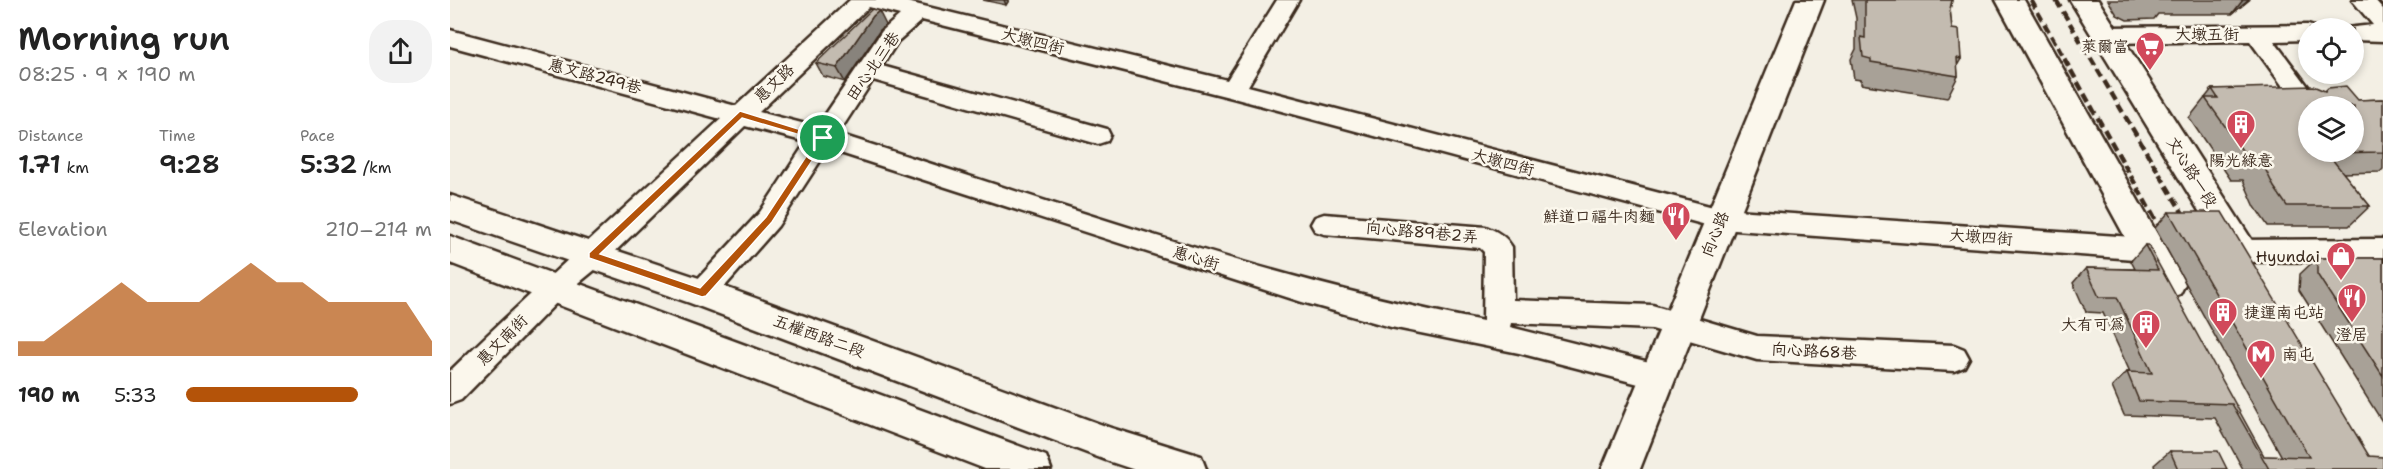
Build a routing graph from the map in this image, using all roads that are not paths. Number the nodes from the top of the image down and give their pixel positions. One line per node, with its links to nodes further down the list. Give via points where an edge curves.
1 (863, 0): 19 (street, 惠文路)
2 (870, 0): 8 (street, 大墩四街)
3 (1288, 0): 17 (street)
4 (1810, 0): 23 (main road, 向心路)
5 (2010, 0): 26 (main road)
6 (2084, 0): 14 (main road, 文心路一段)
7 (2363, 0): 9 (street)
8 (916, 13): 16 (street, 田心北三巷, via 890,36); 17 (street, 大墩四街)
9 (2383, 22)
10 (2298, 33): 13 (street, 大墩五街)
11 (2364, 33): 12 (street)
12 (2383, 33)
13 (2257, 34): 14 (street, 大墩五街); 18 (street)
14 (2106, 35): 28 (main road, 文心路一段)
15 (450, 38): 19 (street, 惠文路249巷)
16 (867, 70): 20 (street); 21 (street, 田心北三巷)
17 (1233, 90): 23 (street, 大墩四街)
18 (2303, 96)
19 (740, 114): 21 (street, 惠心街); 29 (street, 惠文路)
20 (1098, 135)
21 (823, 138): 32 (street, 田心北三巷, via 769,219); 34 (street, 惠心街, via 1302,291 1390,315)
22 (450, 207): 29 (main road, 五權西路二段)
23 (1721, 219): 26 (street, 大墩四街); 35 (main road, 向心路)
24 (1324, 224): 34 (street, 向心路89巷2弄, via 1486,238 1498,247)
25 (450, 249): 31 (main road)
26 (2148, 249): 33 (main road)
27 (2383, 250): 28 (street)
28 (2241, 251): 30 (main road, 文心路一段)
29 (592, 256): 31 (street, 惠文路); 32 (main road, 五權西路二段)
30 (2259, 281)
31 (553, 288): 38 (street, 惠文南街); 39 (main road)
32 (702, 293): 40 (main road, 五權西路二段, via 1111,445)
33 (2183, 312)
34 (1496, 324): 35 (street, 惠心街, via 1652,317); 37 (street, 惠心街)
35 (1677, 326): 36 (street, 向心路68巷, via 1757,348); 37 (main road, 向心路)
36 (1954, 358)
37 (1658, 376): 41 (main road, 向心路)
38 (450, 391)
39 (1032, 469)
40 (1187, 469)
41 (1621, 469)

